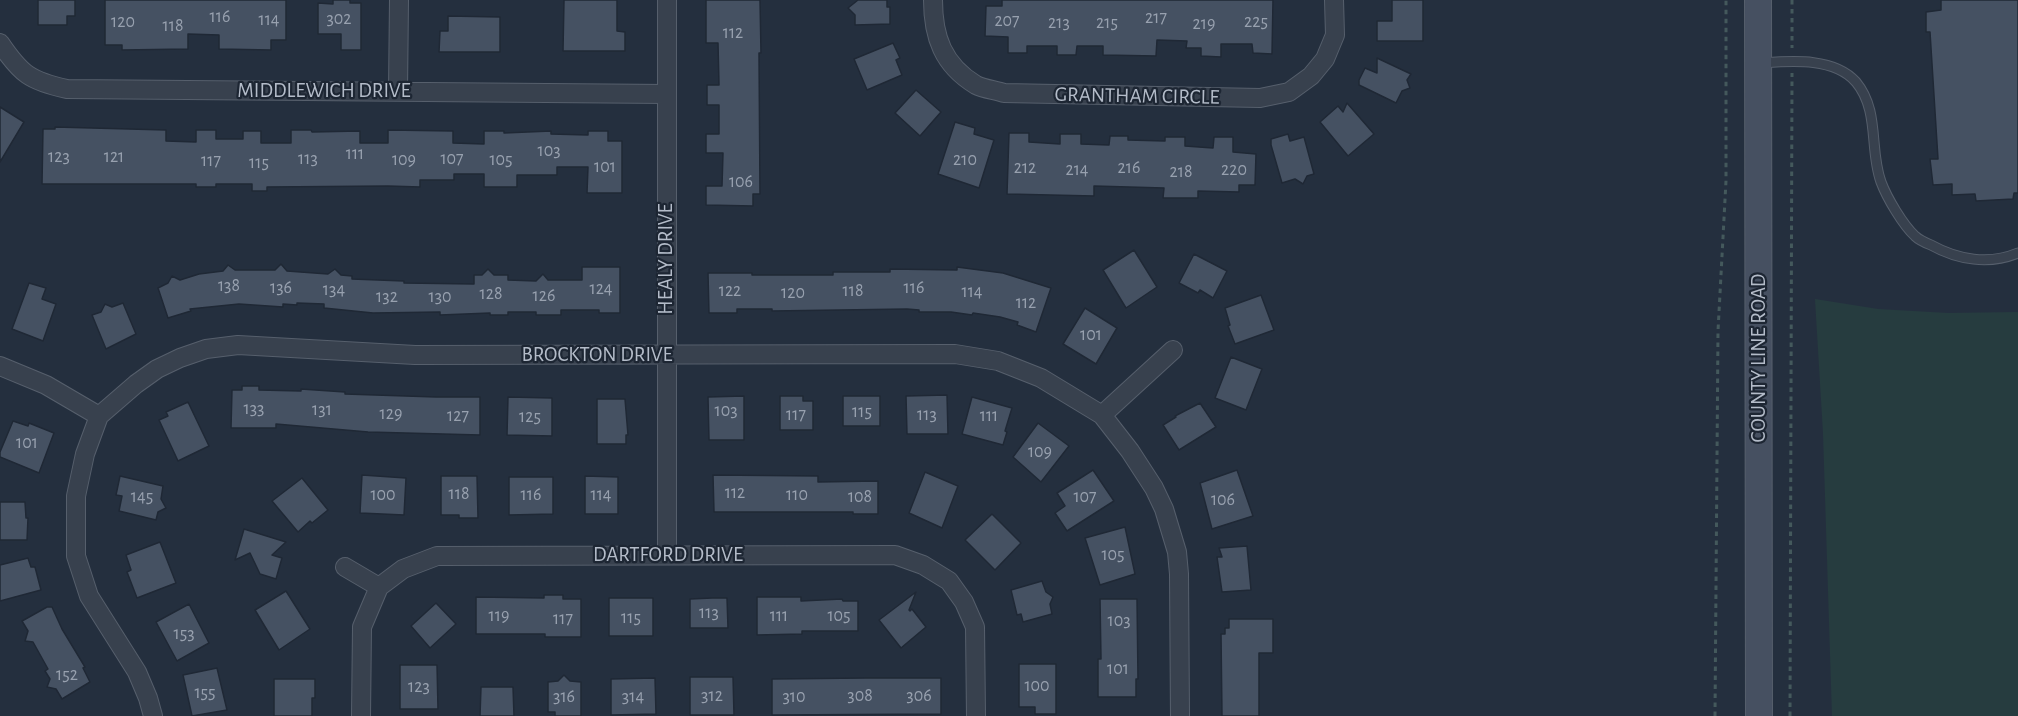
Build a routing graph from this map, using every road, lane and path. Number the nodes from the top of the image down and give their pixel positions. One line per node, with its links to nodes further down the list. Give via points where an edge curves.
1 (399, 0): 11 (street)
2 (667, 0): 12 (street, HEALY DRIVE)
3 (933, 0): 4 (street, GRANTHAM CIRCLE, via 938,42 951,65 978,86 1004,93 1260,98 1289,92 1311,76 1325,59 1335,35)
4 (1335, 0)
5 (1726, 0): 26 (path)
6 (1758, 0): 10 (main road, COUNTY LINE ROAD)
7 (1792, 0): 9 (path)
8 (0, 43): 11 (street, MIDDLEWICH DRIVE, via 16,67 40,83 67,89)
9 (1792, 61): 10 (lane); 13 (lane, via 1835,66 1855,82 1870,107 1881,182 1915,237 1947,254 1974,261); 28 (path)
10 (1759, 63): 27 (main road, COUNTY LINE ROAD)
11 (398, 91): 12 (street, MIDDLEWICH DRIVE)
12 (666, 94): 15 (street, HEALY DRIVE)
13 (2018, 253)
14 (1173, 350): 17 (street)
15 (667, 355): 17 (street, BROCKTON DRIVE, via 955,354 998,361 1041,378); 18 (street, BROCKTON DRIVE, via 415,355 238,345 206,349 157,369); 19 (street, HEALY DRIVE)
16 (0, 366): 18 (street, via 46,385)
17 (1102, 415): 25 (street, BROCKTON DRIVE, via 1154,488 1177,552)
18 (99, 416): 22 (street, BROCKTON DRIVE, via 76,496 76,556 89,596 137,672)
19 (667, 554): 21 (street, DARTFORD DRIVE, via 437,556 403,569); 24 (street, DARTFORD DRIVE, via 895,555 923,565 949,581 975,627)
20 (345, 567): 21 (street)
21 (379, 586): 23 (street, via 362,627)
22 (153, 716)
23 (361, 716)
24 (976, 716)
25 (1180, 716)
26 (1715, 716)
27 (1759, 716)
28 (1790, 716)

